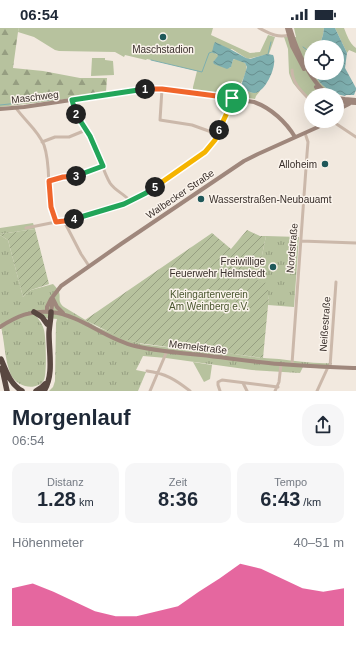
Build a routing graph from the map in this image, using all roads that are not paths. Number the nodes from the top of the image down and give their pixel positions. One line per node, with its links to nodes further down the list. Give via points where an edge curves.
1 (259, 28): 4 (street, via 275,36)
2 (287, 28): 4 (main road)
3 (290, 28): 4 (main road)
4 (290, 35): 6 (main road, via 294,51); 7 (main road, via 313,80)
5 (292, 70): 9 (street, via 294,81)
6 (316, 88)
7 (320, 88)
8 (162, 89): 10 (main road, Maschweg); 11 (main road, Maschweg, via 145,89); 24 (street, via 160,120 192,125)
9 (304, 93)
10 (232, 98): 24 (street); 25 (main road, Maschweg, via 265,106)
11 (72, 100): 19 (main road, Maschweg); 22 (street)
12 (356, 100): 13 (main road)
13 (344, 101)
14 (344, 102): 15 (main road)
15 (350, 103): 16 (main road); 17 (main road)
16 (356, 103)
17 (344, 106)
18 (0, 108): 19 (main road, Maschweg)
19 (16, 108): 27 (street)
20 (316, 128): 23 (main road, Walbecker Straße)
21 (342, 128): 26 (street)
22 (86, 130): 27 (street, via 69,137 55,137); 28 (street)
23 (305, 133): 25 (main road, Walbecker Straße); 34 (street, Nordstraße, via 308,142)
24 (217, 134): 30 (street, via 215,140 199,157)
25 (295, 137): 36 (main road, Walbecker Straße, via 235,166)
26 (356, 137)
27 (42, 142): 29 (street, via 48,160)
28 (103, 166): 29 (street, via 79,175); 30 (street, via 112,186)
29 (49, 181): 32 (street, via 51,207)
30 (130, 202): 31 (street)
31 (64, 221): 32 (street); 36 (street)
32 (56, 222): 33 (street)
33 (26, 228)
34 (301, 240): 35 (street); 48 (street, Nordstraße)
35 (356, 243)
36 (89, 266): 38 (main road, Walbecker Straße, via 61,286)
37 (336, 282): 49 (street, Neißestraße)
38 (53, 298): 40 (main road, Walbecker Straße, via 48,305); 41 (main road)
39 (34, 312): 40 (main road, Memelstraße); 42 (highway); 43 (main road, Memelstraße, via 15,318)
40 (49, 312): 41 (main road, Memelstraße); 42 (highway); 44 (highway)
41 (65, 315): 45 (main road, Memelstraße, via 126,344)
42 (47, 324): 44 (highway)
43 (0, 327)
44 (49, 332): 52 (highway)
45 (167, 351): 47 (main road, Memelstraße); 53 (street)
46 (0, 358): 56 (highway); 57 (highway, via 12,383)
47 (281, 364): 48 (main road, Memelstraße); 55 (street)
48 (292, 364): 49 (main road, Memelstraße)
49 (329, 367): 50 (main road, Memelstraße); 65 (street)
50 (355, 368)
51 (147, 371): 53 (street)
52 (50, 372): 58 (highway, via 45,383); 59 (highway)
53 (158, 372): 60 (street); 61 (street, via 176,380)
54 (243, 382): 55 (street); 62 (street, via 220,380); 63 (street)
55 (278, 386): 64 (street)
56 (7, 391)
57 (22, 391)
58 (36, 391)
59 (44, 391)
60 (150, 391)
61 (190, 391)
62 (220, 391)
63 (246, 391)
64 (276, 391)
65 (317, 391)

